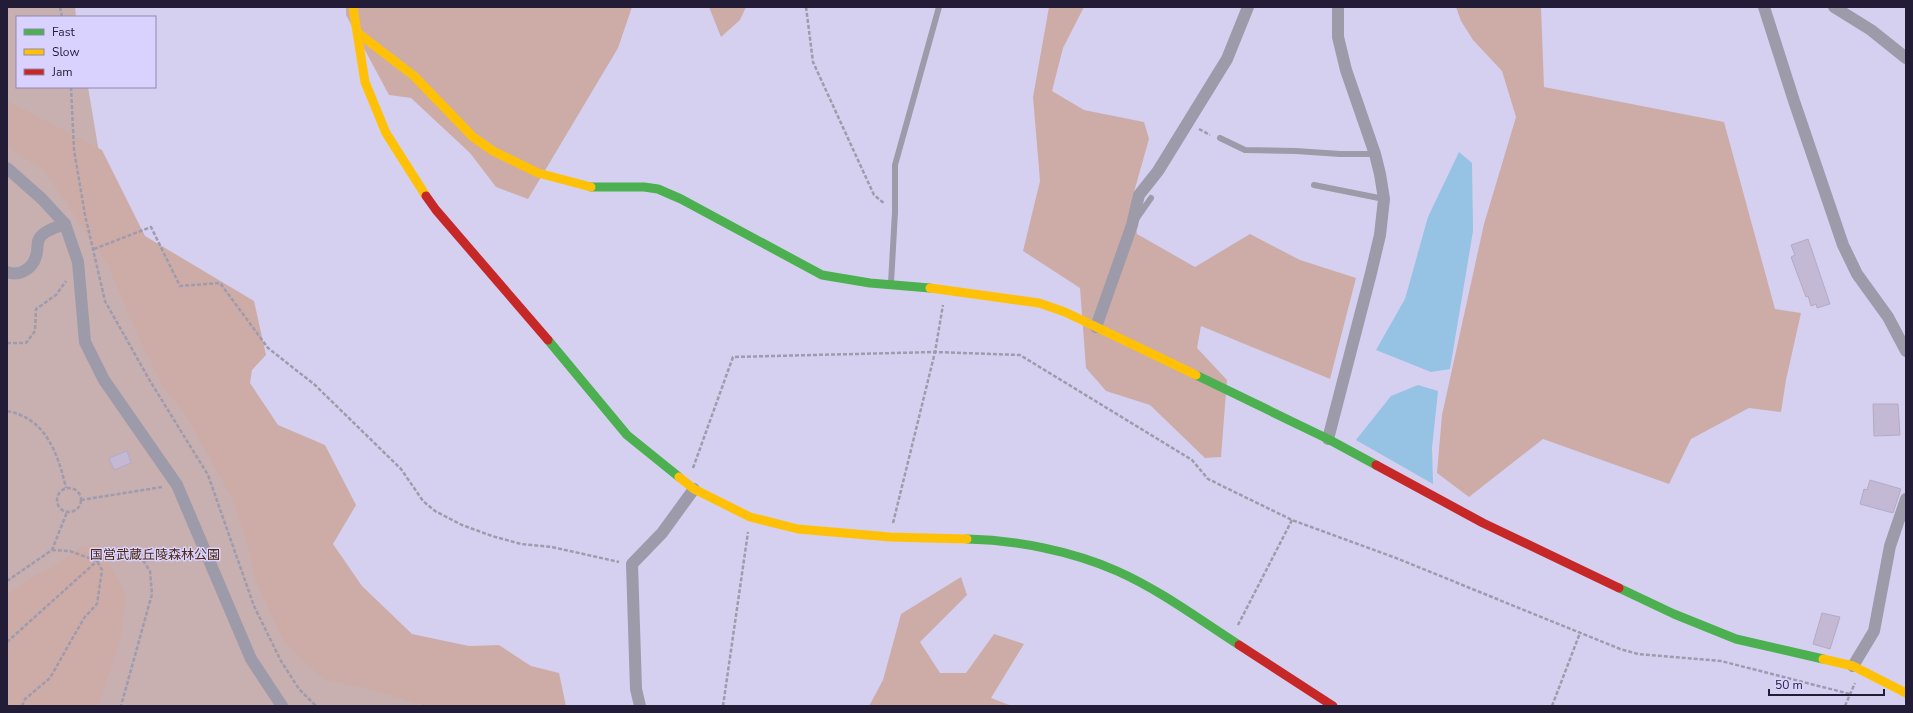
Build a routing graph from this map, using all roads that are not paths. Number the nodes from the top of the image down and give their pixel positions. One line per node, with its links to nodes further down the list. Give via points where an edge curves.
1 (353, 7): 7 (street)
2 (939, 7): 18 (lane, via 894,165 895,212)
3 (1248, 7): 16 (street, via 1227,59 1158,171 1139,195)
4 (1338, 7): 10 (street, via 1340,44 1346,70)
5 (1764, 7): 20 (street, via 1843,245 1857,274 1888,317)
6 (1834, 7): 8 (street, via 1871,30)
7 (358, 33): 18 (street, via 414,76 473,137 493,151 538,174 591,187 658,189 822,275); 22 (street, via 365,82 386,134 436,210 627,435)
8 (1906, 58)
9 (1220, 138): 10 (lane, via 1245,150)
10 (1375, 154): 14 (street)
11 (7, 168): 15 (street, via 42,199)
12 (1314, 185): 14 (lane)
13 (1151, 198): 16 (lane)
14 (1384, 200): 21 (street, via 1380,235)
15 (65, 224): 17 (street, via 42,235 37,241 37,254 28,269 21,273); 26 (street, via 78,262 86,342 104,380 177,485 251,659)
16 (1132, 225): 19 (street)
17 (7, 272)
18 (890, 285): 19 (street, via 940,289 1039,303)
19 (1096, 327): 21 (street)
20 (1906, 351)
21 (1328, 439): 24 (street, via 1483,522 1674,614 1736,639)
22 (691, 486): 27 (street, via 662,533 632,564 636,689); 28 (street, via 750,517 798,529 890,537 998,540 1076,556 1117,571 1231,640)
23 (1906, 499): 24 (street, via 1890,546 1874,631)
24 (1857, 668): 25 (street)
25 (1906, 693)
26 (282, 706)
27 (640, 706)
28 (1332, 706)

